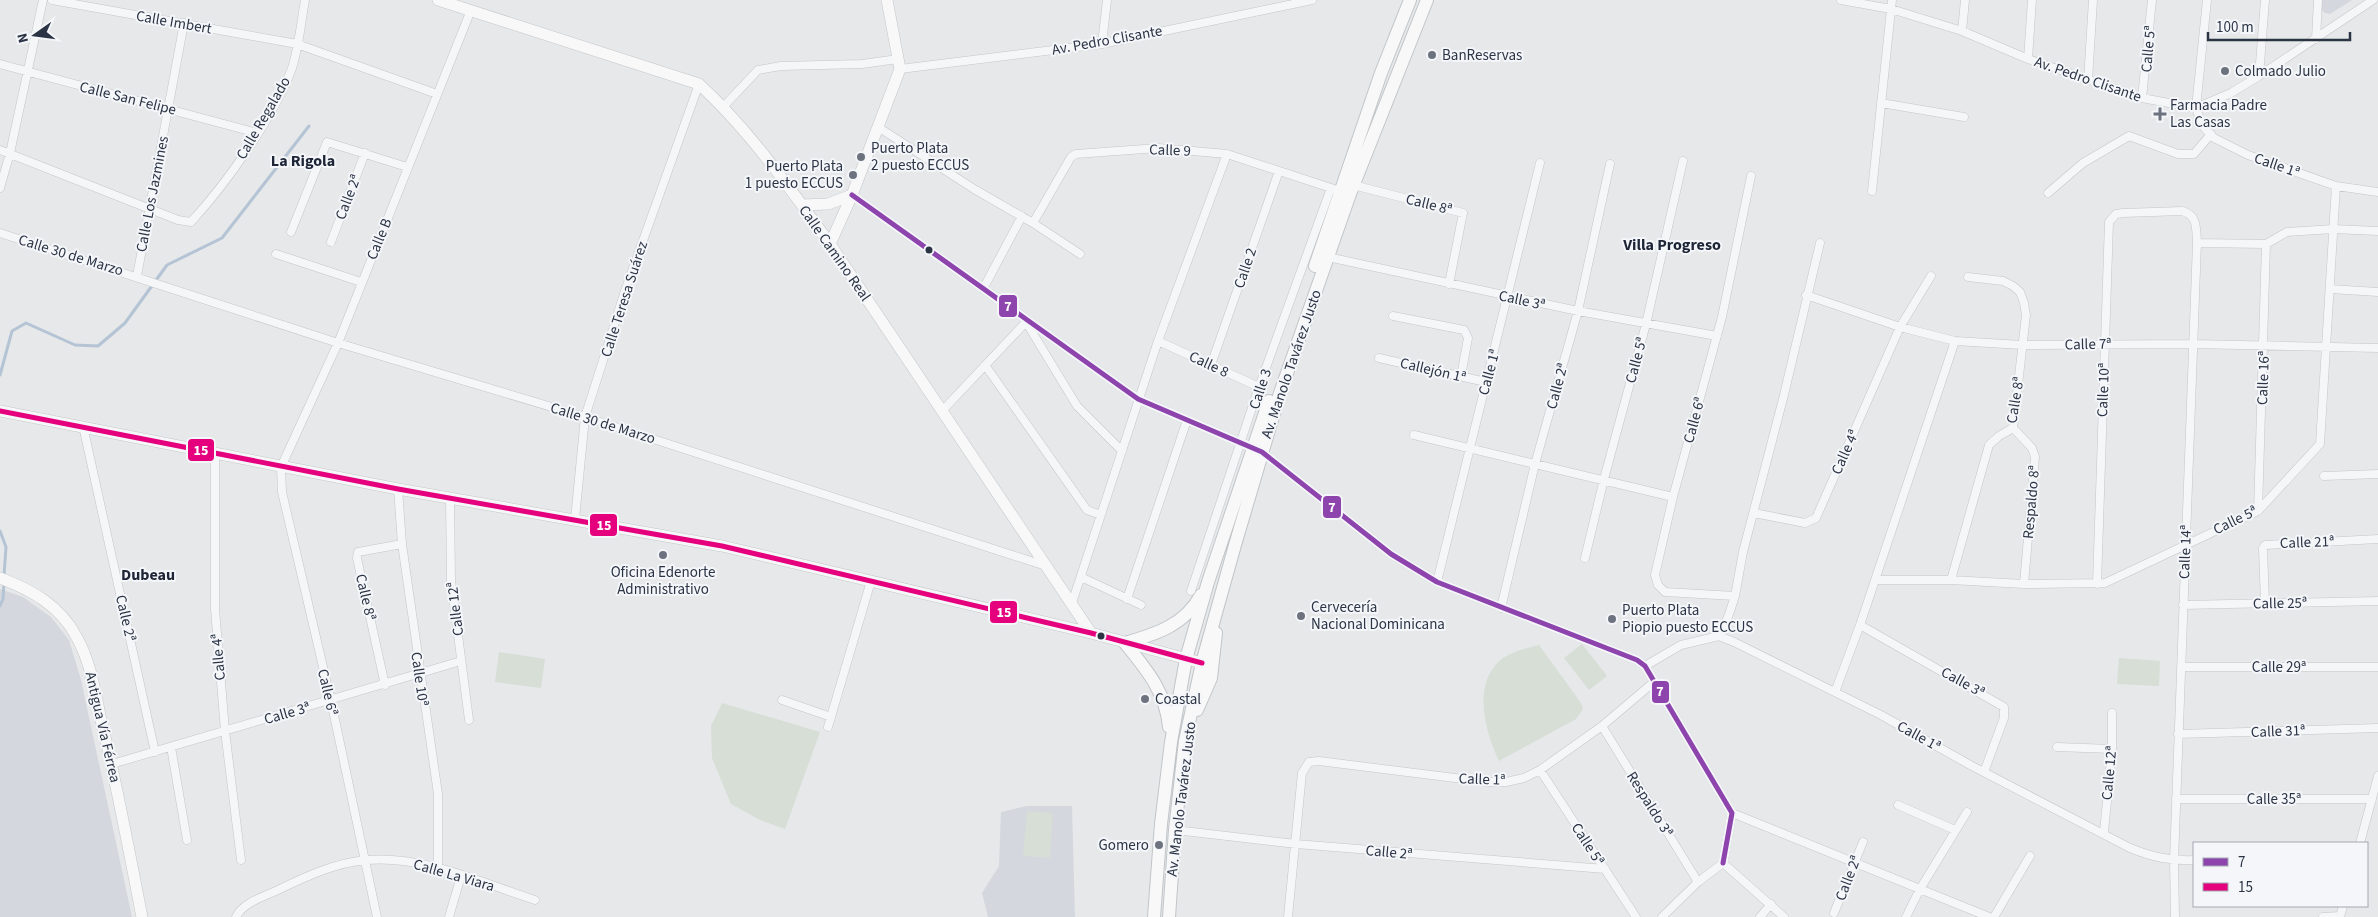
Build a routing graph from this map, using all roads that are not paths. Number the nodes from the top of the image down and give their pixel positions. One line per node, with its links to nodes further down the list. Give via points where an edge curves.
1 (43, 0): 31 (street)
2 (52, 0): 23 (street, Calle Imbert)
3 (305, 0): 26 (street, Calle Regalado)
4 (438, 0): 22 (street, Calle Camino Real)
5 (464, 0): 22 (street)
6 (887, 0): 30 (street)
7 (1107, 0): 27 (street)
8 (1312, 0): 27 (street, Av. Pedro Clisante)
9 (1410, 0): 58 (main road, Av. Manolo Tavárez Justo)
10 (1427, 0): 55 (main road, Av. Manolo Tavárez Justo)
11 (1841, 0): 21 (street, Av. Pedro Clisante)
12 (1892, 0): 21 (street)
13 (1965, 0): 24 (street)
14 (2032, 0): 28 (street)
15 (2093, 0): 33 (street)
16 (2152, 0): 36 (street, Calle 5ª)
17 (2207, 0): 40 (street)
18 (2266, 0): 32 (street)
19 (2318, 0): 25 (street)
20 (2374, 0): 25 (street)
21 (1891, 9): 24 (street, Av. Pedro Clisante); 37 (street)
22 (471, 10): 34 (street, Calle Camino Real); 35 (street, Calle B)
23 (184, 23): 26 (street, Calle Imbert); 39 (street, Calle Los Jazmines)
24 (1962, 31): 28 (street, Av. Pedro Clisante)
25 (2316, 39): 32 (street)
26 (297, 44): 35 (street, Calle Imbert); 43 (street, Calle Regalado, via 292,67)
27 (1102, 44): 30 (street, Av. Pedro Clisante)
28 (2028, 59): 33 (street, Av. Pedro Clisante)
29 (0, 64): 31 (street, Calle San Felipe)
30 (899, 64): 38 (street, Av. Pedro Clisante, via 781,66 758,70); 42 (street)
31 (28, 72): 39 (street, Calle San Felipe); 47 (street)
32 (2259, 76): 40 (street)
33 (2088, 80): 36 (street, Av. Pedro Clisante)
34 (699, 84): 38 (street, Calle Camino Real); 113 (street, Calle Teresa Suárez, via 625,292)
35 (437, 94): 52 (street, Calle B)
36 (2142, 98): 40 (street, Av. Pedro Clisante)
37 (1881, 103): 41 (street); 59 (street)
38 (724, 106): 63 (street, Calle Camino Real)
39 (169, 108): 43 (street, Calle San Felipe); 64 (street, Calle Los Jazmines)
40 (2196, 108): 44 (street, Calle 1ª, via 2202,125)
41 (1964, 117)
42 (878, 127): 62 (street); 65 (street)
43 (257, 133): 64 (street, Calle Regalado, via 215,196 191,222)
44 (2211, 134): 56 (street, Calle 1ª, via 2248,155); 61 (street, via 2194,154 2178,154 2128,136 2083,164)
45 (0, 150): 47 (street)
46 (365, 153): 52 (street); 69 (street, via 327,142); 71 (street, Calle 2ª)
47 (10, 154): 57 (street); 64 (street)
48 (1227, 154): 53 (street, Calle 9); 66 (street, Calle 9, via 1158,148 1076,154 1071,157); 95 (street)
49 (1683, 161): 92 (street, Calle 5ª)
50 (1540, 163): 88 (street, Calle 1ª)
51 (1610, 164): 89 (street, Calle 2ª)
52 (407, 167): 82 (street, Calle B)
53 (1279, 171): 58 (street, Calle 9); 106 (street, Calle 2)
54 (1751, 176): 94 (street, Calle 6ª)
55 (1353, 185): 78 (main road, Av. Manolo Tavárez Justo); 83 (street, Calle 8ª, via 1463,213)
56 (2336, 186): 60 (street, Calle 1ª); 67 (street, Calle 5ª)
57 (0, 188)
58 (1336, 190): 109 (street, Calle 3); 118 (main road, Av. Manolo Tavárez Justo)
59 (1872, 191)
60 (2378, 192)
61 (2048, 193)
62 (852, 195): 63 (street, via 828,204); 74 (street); 85 (street)
63 (802, 205): 74 (street, Calle Camino Real)
64 (149, 208): 80 (street, Calle Los Jazmines)
65 (1022, 216): 66 (street); 85 (street)
66 (1033, 223): 77 (street)
67 (2333, 229): 68 (street); 75 (street, via 2287,232); 84 (street, Calle 5ª)
68 (2378, 231)
69 (291, 232)
70 (0, 233): 80 (street, Calle 30 de Marzo)
71 (331, 242)
72 (1820, 243): 87 (street)
73 (2197, 243): 75 (street); 98 (street, Calle 10ª, via 2196,224 2188,213 2123,213 2112,217 2109,222); 99 (street, Calle 14ª)
74 (830, 244): 111 (street, Calle Camino Real)
75 (2266, 244): 101 (street, Calle 16ª)
76 (276, 254): 82 (street)
77 (1080, 254)
78 (1328, 257): 83 (street, Calle 3ª); 118 (main road, Av. Manolo Tavárez Justo)
79 (1931, 276): 93 (street, Calle 4ª)
80 (139, 277): 97 (street, Calle 30 de Marzo)
81 (1968, 277): 100 (street, Calle 8ª, via 2003,281 2020,292 2026,315)
82 (362, 282): 97 (street, Calle B)
83 (1449, 284): 88 (street, Calle 3ª)
84 (2330, 288): 86 (street); 102 (street, Calle 5ª)
85 (982, 289): 91 (street)
86 (2378, 292)
87 (1806, 295): 93 (street, Calle 7ª); 131 (street)
88 (1508, 297): 89 (street, Calle 3ª); 108 (street, Calle 1ª)
89 (1578, 311): 92 (street, Calle 3ª); 122 (street, Calle 2ª)
90 (1393, 316): 107 (street, via 1464,330 1468,338)
91 (1026, 322): 105 (street); 110 (street); 120 (street, via 1077,406)
92 (1646, 324): 94 (street, Calle 3ª); 126 (street, Calle 5ª)
93 (1900, 328): 96 (street, Calle 7ª); 131 (street, Calle 4ª, via 1816,518 1805,523)
94 (1717, 336): 128 (street, Calle 6ª)
95 (1158, 341): 106 (street, Calle 8); 110 (street)
96 (1955, 341): 100 (street, Calle 7ª); 141 (street)
97 (338, 343): 113 (street, Calle 30 de Marzo); 123 (street, Calle B)
98 (2104, 343): 99 (street, Calle 7ª); 100 (street, Calle 7ª); 147 (street, Calle 10ª)
99 (2192, 344): 101 (street, Calle 7ª); 136 (street, Calle 14ª)
100 (2022, 345): 116 (street, Calle 8ª)
101 (2265, 345): 102 (street, Calle 7ª); 130 (street, Calle 16ª)
102 (2326, 347): 103 (street, Calle 7ª); 130 (street, Calle 5ª, via 2320,444)
103 (2378, 348)
104 (1380, 358): 107 (street, Callejón 1ª)
105 (985, 365): 111 (street); 132 (street, via 1087,510)
106 (1211, 365): 109 (street, Calle 8)
107 (1461, 376): 108 (street, Callejón 1ª)
108 (1486, 382): 119 (street, Calle 1ª)
109 (1259, 387): 118 (street, Calle 3)
110 (1138, 399): 114 (street); 120 (street)
111 (943, 410): 138 (street, Calle Camino Real)
112 (0, 411): 115 (street)
113 (585, 417): 133 (street, Calle Teresa Suárez); 138 (street, Calle 30 de Marzo)
114 (1187, 420): 118 (street); 150 (street)
115 (83, 426): 121 (street); 187 (street, Calle 2ª)
116 (2013, 428): 142 (street, Calle 8ª, via 1990,445); 146 (street, Respaldo 8ª, via 2032,448 2035,457)
117 (1414, 434): 119 (street)
118 (1252, 448): 144 (main road, Av. Manolo Tavárez Justo); 145 (street, via 1391,554); 148 (street, Calle 3); 157 (main road, Av. Manolo Tavárez Justo)
119 (1468, 449): 122 (street); 145 (street, Calle 1ª)
120 (1122, 451): 132 (street)
121 (215, 453): 123 (street); 181 (street, Calle 4ª, via 214,609)
122 (1535, 464): 126 (street); 156 (street, Calle 2ª)
123 (281, 467): 127 (street); 173 (street, Calle 6ª, via 282,492)
124 (2378, 474): 125 (street)
125 (2324, 476)
126 (1604, 479): 128 (street); 137 (street, Calle 5ª)
127 (398, 489): 129 (street); 135 (street, Calle 10ª)
128 (1673, 497): 149 (street, Calle 6ª, via 1655,575 1658,585 1665,592)
129 (450, 498): 133 (street); 163 (street, Calle 12ª, via 451,581)
130 (2258, 512): 136 (street, Calle 5ª)
131 (1754, 513): 149 (street, via 1742,552)
132 (1101, 515): 139 (street)
133 (575, 520): 143 (street, via 722,546)
134 (2378, 539): 153 (street, Calle 21ª, via 2265,545)
135 (402, 544): 168 (street, Calle 10ª); 170 (street, Calle 8ª, via 358,552 357,558)
136 (2185, 544): 147 (street, Calle 5ª); 154 (street, Calle 14ª)
137 (1585, 558)
138 (1047, 566): 152 (street, Calle Camino Real)
139 (1081, 577): 150 (street); 152 (street)
140 (0, 578): 188 (street, Antigua Vía Férrea, via 45,599 76,636 87,660)
141 (1875, 580): 142 (street, Calle 5ª); 158 (street)
142 (1951, 580): 146 (street, Calle 5ª)
143 (871, 581): 159 (street); 175 (street)
144 (1208, 582): 161 (main road, via 1191,611 1173,626); 162 (main road, Av. Manolo Tavárez Justo)
145 (1437, 582): 156 (street)
146 (2024, 584): 147 (street, Calle 5ª)
147 (2097, 584)
148 (1191, 590)
149 (1735, 596): 160 (street)
150 (1127, 599): 155 (street)
151 (2378, 601): 153 (street, Calle 25ª)
152 (1072, 603): 159 (street, Calle Camino Real)
153 (2265, 603): 154 (street, Calle 25ª)
154 (2183, 604): 166 (street, Calle 14ª)
155 (1141, 605)
156 (1501, 608): 165 (street, via 1637,660)
157 (1216, 612): 164 (main road, Av. Manolo Tavárez Justo); 177 (main road, via 1211,678)
158 (1860, 625): 171 (street); 190 (street, Calle 3ª, via 2004,707 2004,718)
159 (1091, 633): 161 (street)
160 (1719, 636): 165 (street, via 1682,645); 171 (street, Calle 1ª)
161 (1125, 643): 162 (street); 183 (main road, via 1163,697)
162 (1186, 659): 164 (street); 183 (main road, Av. Manolo Tavárez Justo)
163 (461, 661): 168 (street, Calle 3ª); 176 (street, Calle 12ª)
164 (1202, 663): 177 (main road, Av. Manolo Tavárez Justo)
165 (1645, 666): 169 (street)
166 (2181, 666): 167 (street, Calle 29ª); 182 (street, Calle 14ª)
167 (2378, 667)
168 (419, 674): 170 (street, Calle 3ª); 211 (street, Calle 10ª, via 438,794)
169 (1654, 682): 178 (street, Calle 1ª); 195 (street)
170 (385, 685): 173 (street, Calle 3ª)
171 (1835, 692): 190 (street, Calle 1ª)
172 (782, 700): 175 (street)
173 (331, 701): 181 (street, Calle 3ª); 206 (street, Calle 6ª)
174 (2112, 713): 186 (street, Calle 12ª)
175 (831, 717): 179 (street)
176 (469, 720)
177 (1189, 725): 197 (main road, Av. Manolo Tavárez Justo)
178 (1602, 726): 189 (street, Calle 1ª); 214 (street, Respaldo 3ª)
179 (828, 727)
180 (2378, 728): 182 (street, Calle 31ª)
181 (226, 731): 184 (street, Calle 3ª); 205 (street, Calle 4ª)
182 (2178, 734): 192 (street, Calle 14ª)
183 (1171, 742): 223 (main road, Av. Manolo Tavárez Justo)
184 (171, 747): 187 (street, Calle 3ª); 200 (street)
185 (2057, 747): 186 (street)
186 (2112, 749): 199 (street, Calle 12ª)
187 (156, 752): 188 (street, Calle 3ª)
188 (112, 764): 219 (street, Antigua Vía Férrea)
189 (1540, 770): 203 (street, Calle 1ª, via 1524,778 1487,782 1319,760 1309,762 1302,773); 212 (street, Calle 5ª)
190 (1984, 772): 199 (street, Calle 1ª)
191 (2378, 776): 193 (street)
192 (2176, 799): 193 (street, Calle 35ª); 207 (street, Calle 14ª)
193 (2372, 799): 202 (street)
194 (1898, 805): 198 (street)
195 (1732, 812): 209 (street); 210 (street)
196 (1967, 812): 198 (street)
197 (1175, 830): 203 (street, Calle 2ª); 224 (main road, Av. Manolo Tavárez Justo)
198 (1955, 830): 215 (street)
199 (2104, 832): 207 (street, Calle 1ª, via 2152,857)
200 (187, 840)
201 (1863, 842): 210 (street, Calle 2ª)
202 (2360, 842)
203 (1296, 844): 212 (street, Calle 2ª); 225 (street)
204 (2030, 856): 232 (street)
205 (241, 860)
206 (366, 860): 211 (street, Calle La Viara, via 408,862); 220 (street, Calle La Viara, via 308,876 244,907); 221 (street, Calle 6ª)
207 (2174, 860): 208 (street, Calle 1ª); 233 (street, Calle 14ª)
208 (2193, 860)
209 (1724, 862): 214 (street); 217 (street)
210 (1853, 862): 215 (street); 218 (street, Calle 2ª)
211 (438, 868): 213 (street, Calle La Viara)
212 (1604, 869): 226 (street, Calle 5ª)
213 (461, 876): 216 (street, Calle La Viara); 222 (street)
214 (1698, 882): 227 (street)
215 (1920, 889): 230 (street); 231 (street)
216 (535, 900)
217 (1771, 904): 228 (street); 229 (street)
218 (1834, 914)
219 (142, 917)
220 (236, 917)
221 (377, 917)
222 (449, 917)
223 (1154, 917)
224 (1169, 917)
225 (1288, 917)
226 (1636, 917)
227 (1662, 917)
228 (1760, 917)
229 (1784, 917)
230 (1906, 917)
231 (1989, 917)
232 (1994, 917)
233 (2175, 917)
234 (2322, 917): 235 (street)
235 (2340, 917)

